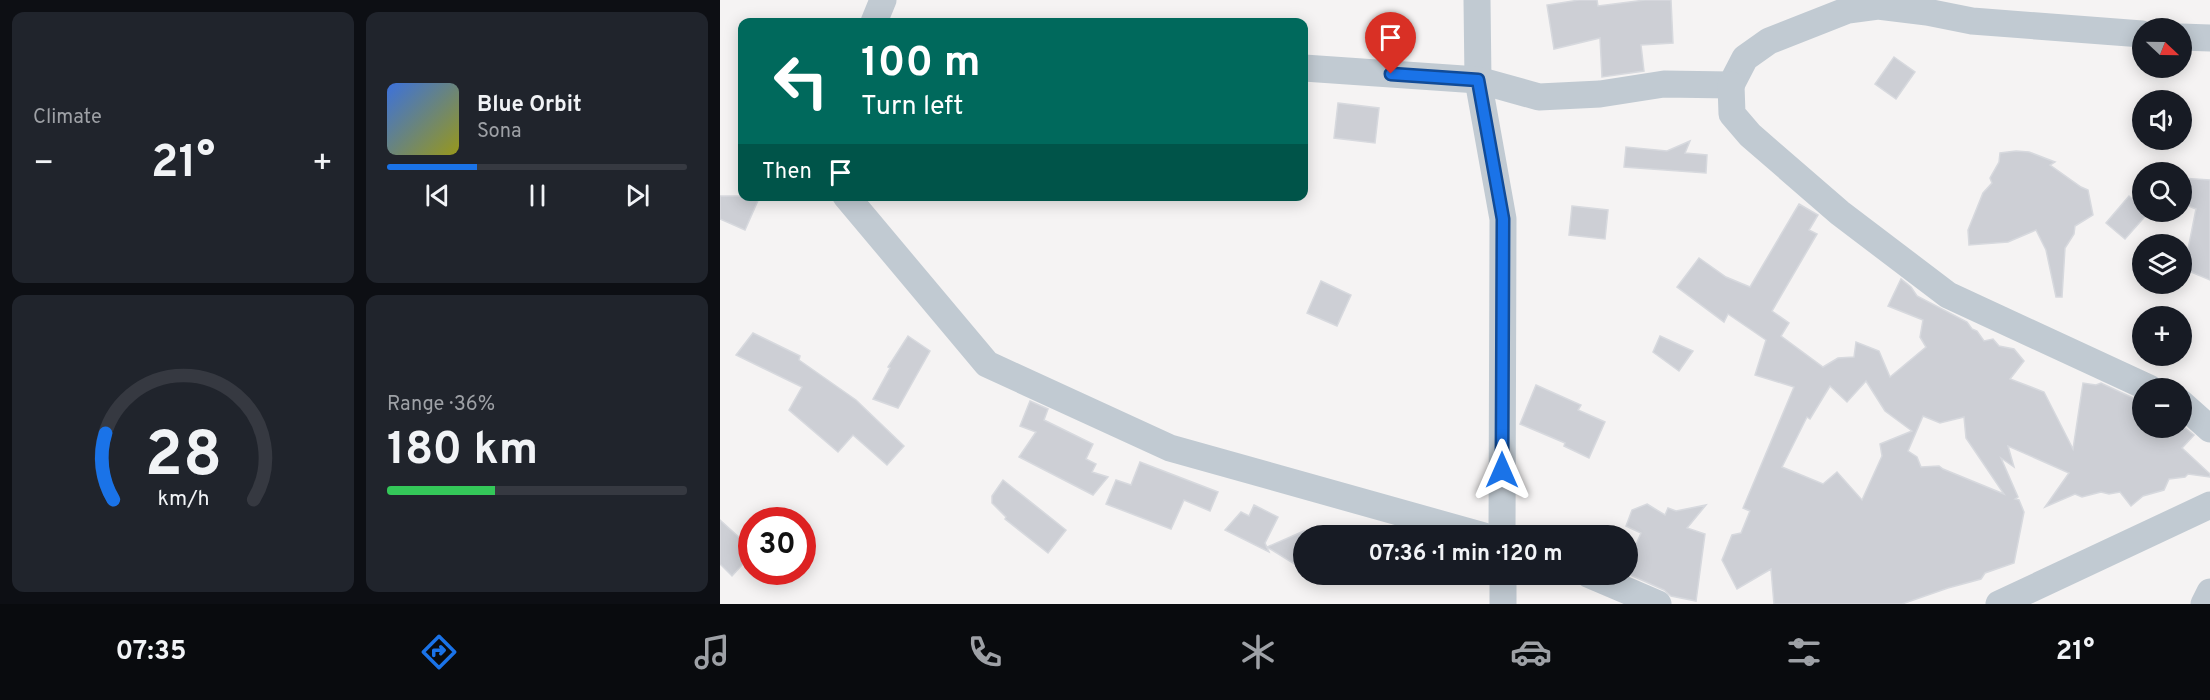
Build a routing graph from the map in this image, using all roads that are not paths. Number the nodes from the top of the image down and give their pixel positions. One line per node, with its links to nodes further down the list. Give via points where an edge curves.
1 (883, 0): 3 (street)
2 (1477, 0): 8 (street)
3 (876, 18)
4 (2132, 33): 9 (street, via 1972,21 1878,6 1848,10 1769,41 1745,58)
5 (2192, 38): 6 (street)
6 (2210, 38)
7 (1308, 68): 8 (street)
8 (1478, 80): 9 (street, via 1539,97 1600,94 1664,84); 16 (street, via 1503,219)
9 (1731, 85): 11 (street, via 1732,114 1750,135 1840,213 1948,295)
10 (850, 201): 15 (street, via 987,364 1170,448)
11 (2132, 380)
12 (2192, 413): 13 (street)
13 (2210, 429)
14 (2210, 505): 22 (street)
15 (1445, 525)
16 (1502, 525)
17 (1503, 585): 20 (street)
18 (1614, 585): 21 (street)
19 (2210, 592): 23 (street)
20 (1503, 604)
21 (1658, 604)
22 (1999, 604)
23 (2204, 604)

